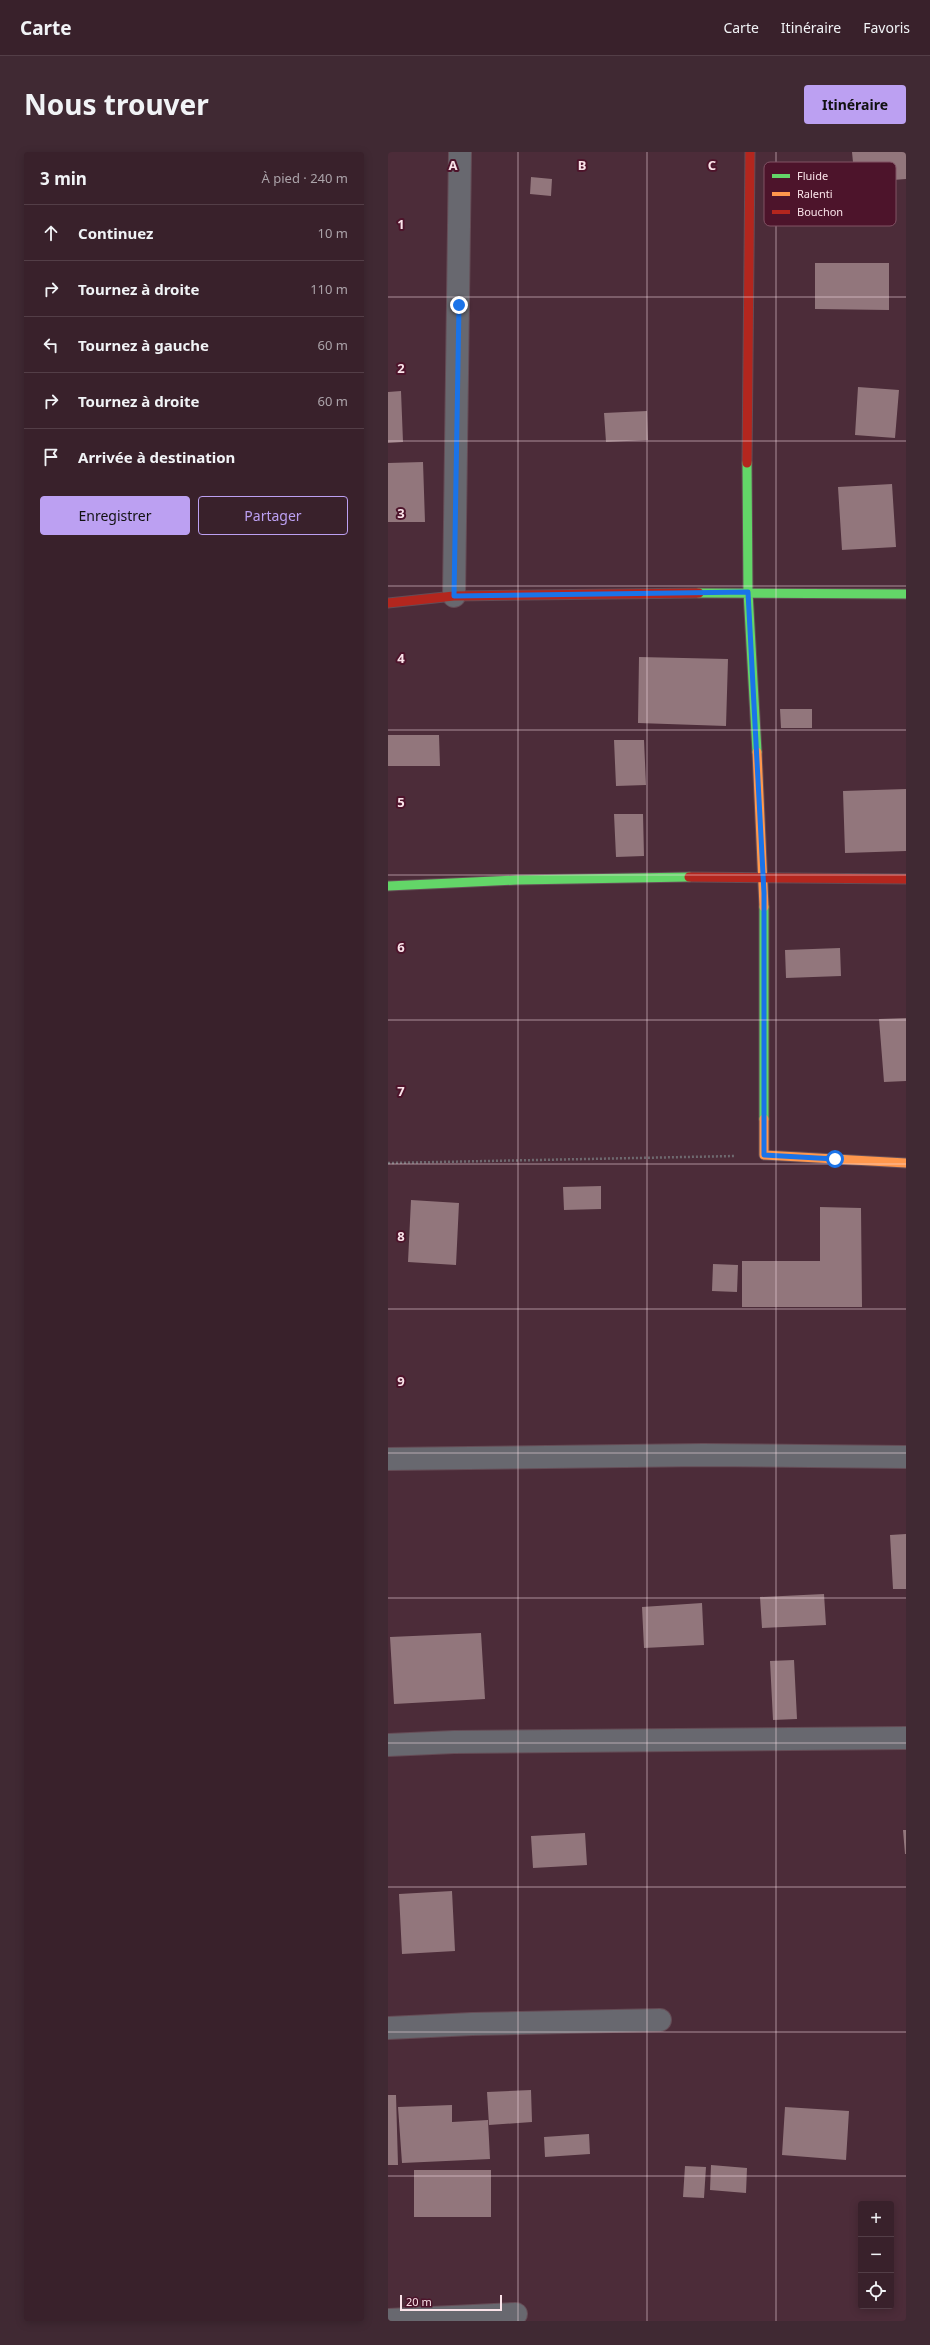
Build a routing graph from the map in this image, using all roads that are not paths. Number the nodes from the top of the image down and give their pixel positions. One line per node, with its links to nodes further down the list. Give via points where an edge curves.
1 (460, 152): 5 (street)
2 (750, 152): 3 (street, via 747,370)
3 (748, 592): 4 (street); 5 (street); 7 (street)
4 (906, 594)
5 (454, 596): 6 (street)
6 (388, 603)
7 (764, 876): 8 (street); 9 (street, via 451,882); 10 (street, via 764,1155)
8 (906, 879)
9 (388, 886)
10 (906, 1162)
11 (906, 1457): 12 (street, via 703,1455)
12 (388, 1459)
13 (906, 1738): 14 (street, via 454,1742)
14 (388, 1745)
15 (660, 2020): 16 (street)
16 (388, 2028)
17 (516, 2314): 18 (street)
18 (388, 2320)

